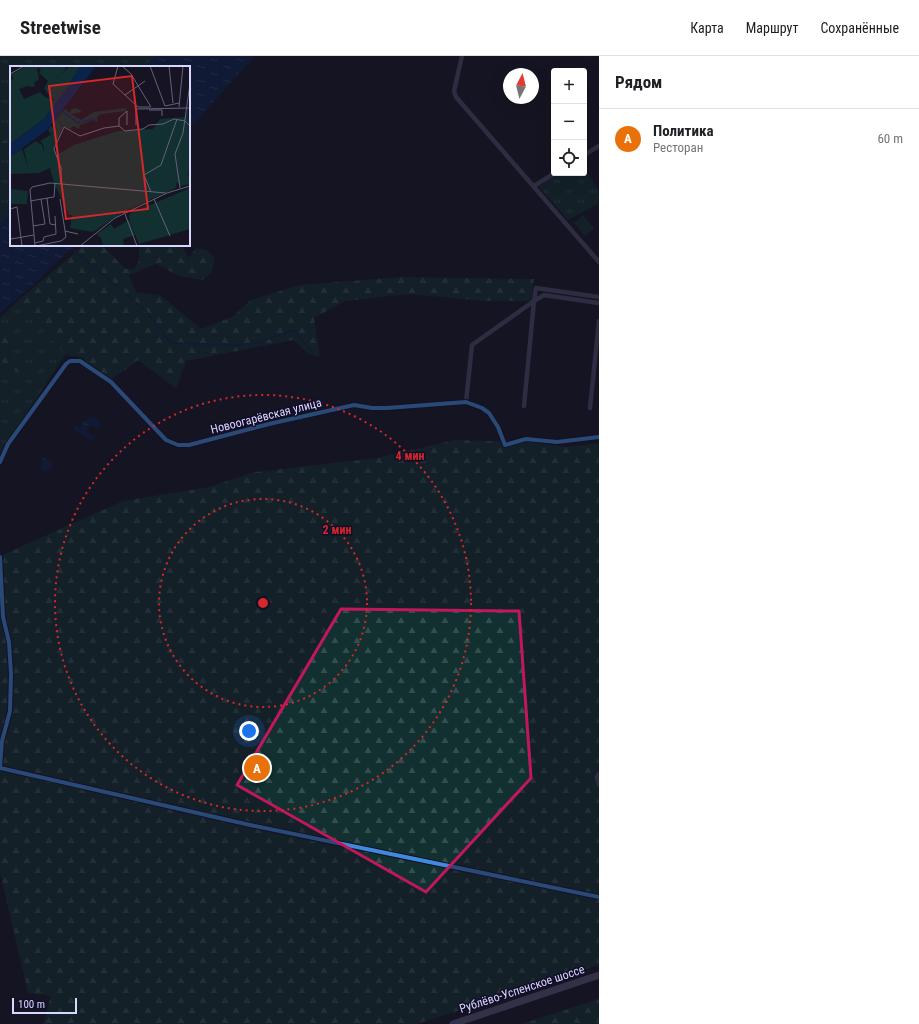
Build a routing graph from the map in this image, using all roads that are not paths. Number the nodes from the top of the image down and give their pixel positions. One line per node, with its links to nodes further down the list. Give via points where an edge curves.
1 (462, 56): 5 (street, via 455,94)
2 (599, 146): 3 (street)
3 (587, 153)
4 (551, 175): 5 (street)
5 (534, 186): 6 (street)
6 (599, 262)
7 (599, 297): 8 (street, via 536,288)
8 (534, 301): 9 (street, via 544,295); 11 (street, via 472,345); 12 (street)
9 (599, 303)
10 (599, 321): 13 (street)
11 (466, 402): 14 (street, Новоогарёвская улица, via 489,413 505,445 526,439 557,442); 15 (street, Новоогарёвская улица, via 380,408 354,405 188,445 178,445 166,440 111,382 80,361 70,361 8,444)
12 (524, 406)
13 (590, 408)
14 (599, 437)
15 (0, 462)
16 (0, 557): 19 (street, via 3,617 9,642 10,667 10,712 2,741 0,768 250,825)
17 (599, 774): 18 (street, via 596,777)
18 (599, 785)
19 (599, 897)
20 (599, 975): 21 (main road, Рублёво-Успенское шоссе)
21 (453, 1024)

